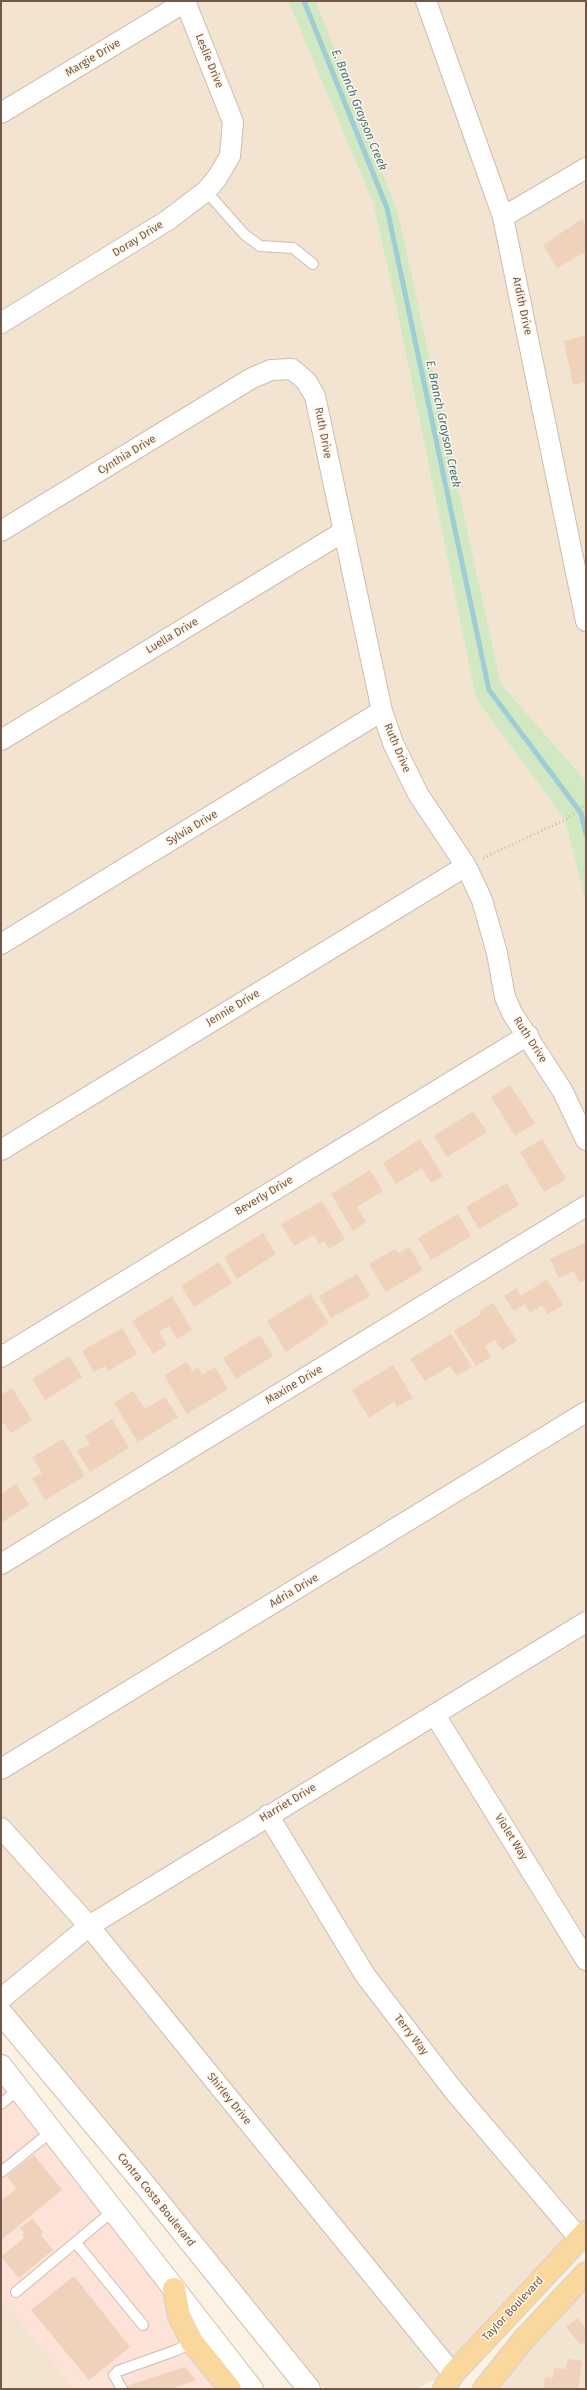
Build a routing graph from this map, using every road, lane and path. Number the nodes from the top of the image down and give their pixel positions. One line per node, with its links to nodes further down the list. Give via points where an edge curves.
1 (426, 1): 7 (street, Ardith Drive)
2 (185, 2): 3 (street, Margie Drive); 4 (street, Leslie Drive)
3 (1, 113)
4 (233, 122): 6 (street, Doray Drive, via 230,156)
5 (586, 168): 7 (street)
6 (206, 191): 8 (lane, via 244,234 260,246 293,248); 9 (street, Doray Drive, via 168,220)
7 (503, 217): 13 (street, Ardith Drive)
8 (313, 264)
9 (1, 323)
10 (252, 378): 11 (street, Cynthia Drive); 12 (street, Ruth Drive, via 271,370 292,369 306,381 315,396)
11 (1, 531)
12 (343, 532): 14 (street, Ruth Drive); 15 (street, Luella Drive)
13 (586, 621)
14 (382, 711): 17 (street, Ruth Drive, via 393,743 418,794); 18 (street, Sylvia Drive)
15 (1, 740)
16 (586, 804): 17 (path, via 566,820)
17 (466, 866): 19 (street, Ruth Drive, via 482,900 497,953 505,996 512,1013); 21 (street, Jennie Drive)
18 (1, 944)
19 (528, 1035): 20 (street, Ruth Drive, via 562,1090); 23 (street, Beverly Drive)
20 (586, 1140)
21 (1, 1150)
22 (586, 1206): 25 (street, Maxine Drive)
23 (1, 1357)
24 (586, 1412): 28 (street, Adria Drive)
25 (1, 1564)
26 (586, 1622): 27 (street, Harriet Drive)
27 (435, 1715): 29 (street, Harriet Drive); 32 (street, Violet Way)
28 (1, 1770)
29 (268, 1815): 31 (street, Harriet Drive); 41 (street, Terry Way, via 365,1975 454,2091)
30 (1, 1828): 31 (street, Shirley Drive)
31 (89, 1926): 33 (street, Harriet Drive); 48 (street, Shirley Drive)
32 (586, 1960)
33 (1, 1999)
34 (1, 2013): 52 (main road, Contra Costa Boulevard, via 144,2184)
35 (1, 2066): 36 (main road)
36 (19, 2089): 37 (lane); 38 (main road)
37 (1, 2104)
38 (52, 2131): 39 (lane); 40 (main road)
39 (1, 2172)
40 (114, 2210): 42 (lane); 44 (main road)
41 (583, 2235): 48 (main road, Taylor Boulevard)
42 (76, 2243): 45 (lane); 46 (lane)
43 (586, 2272): 53 (main road, via 522,2340)
44 (174, 2289): 47 (main road, via 179,2316); 51 (main road)
45 (16, 2292)
46 (143, 2326)
47 (192, 2342): 49 (main road); 50 (lane, via 118,2372 114,2375)
48 (448, 2381)
49 (225, 2387)
50 (122, 2389)
51 (252, 2389)
52 (309, 2389)
53 (484, 2389)

